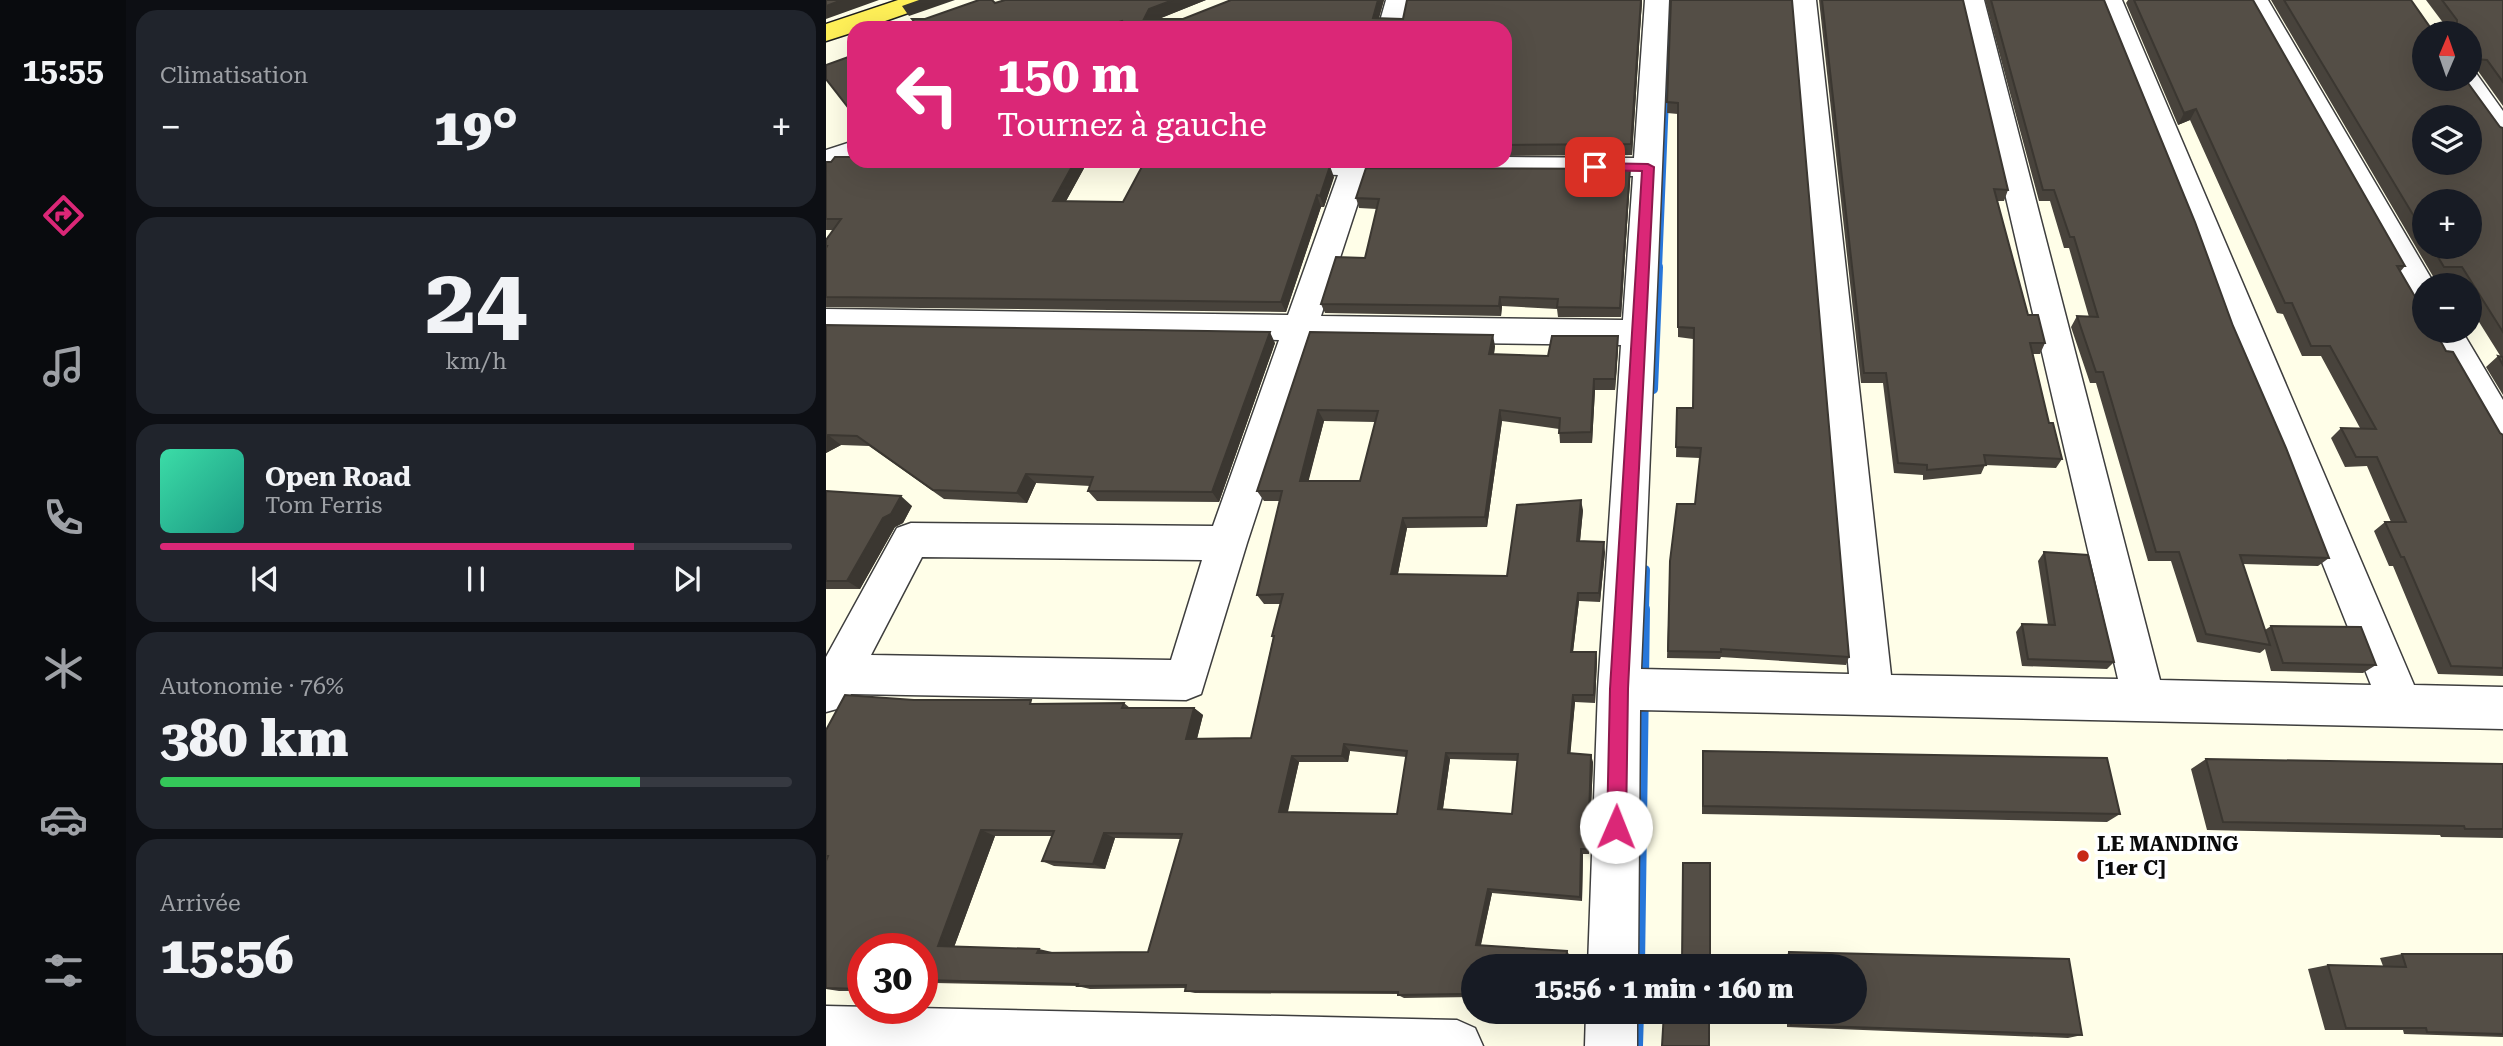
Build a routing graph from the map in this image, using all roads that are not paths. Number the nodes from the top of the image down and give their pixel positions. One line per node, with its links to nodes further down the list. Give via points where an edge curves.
1 (1398, 0): 10 (street)
2 (1657, 0): 18 (street)
3 (1804, 0): 29 (street)
4 (1972, 0): 30 (street)
5 (2110, 0): 31 (street)
6 (2256, 0): 20 (street)
7 (932, 8): 8 (main road); 9 (main road)
8 (877, 21)
9 (916, 21)
10 (1393, 21)
11 (847, 28): 12 (main road)
12 (826, 33)
13 (847, 50): 14 (main road)
14 (826, 57)
15 (2475, 91): 16 (street)
16 (2503, 131)
17 (1512, 165): 18 (street)
18 (1648, 167): 23 (street)
19 (1354, 168): 22 (street)
20 (2412, 273)
21 (826, 321): 22 (street)
22 (1300, 328): 23 (street); 26 (street)
23 (1639, 333): 28 (street)
24 (2452, 343): 25 (street)
25 (2503, 432)
26 (1227, 543): 27 (street, via 911,540); 27 (street, via 1186,680)
27 (832, 686)
28 (1619, 689): 29 (street); 33 (street)
29 (1872, 694): 30 (street)
30 (2144, 700): 31 (street)
31 (2401, 706): 32 (street)
32 (2503, 708)
33 (1613, 954)
34 (1612, 1024): 37 (street)
35 (826, 1032): 36 (street)
36 (1457, 1046)
37 (1611, 1046)

